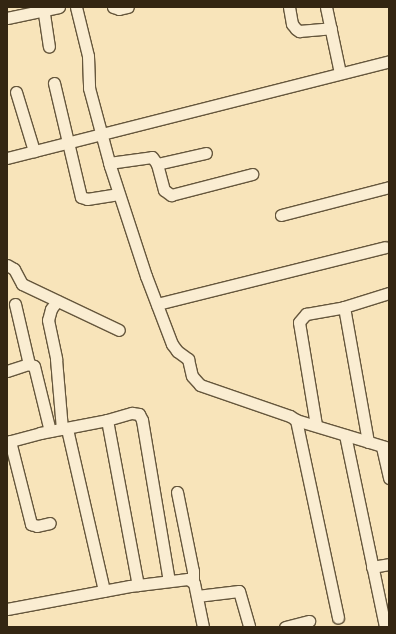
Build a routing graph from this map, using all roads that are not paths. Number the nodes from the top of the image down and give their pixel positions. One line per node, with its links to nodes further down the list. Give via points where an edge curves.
1 (59, 7): 7 (street)
2 (76, 7): 15 (street, via 88,56 89,88)
3 (113, 7): 4 (street)
4 (128, 7)
5 (289, 7): 9 (street, via 292,24 299,31)
6 (326, 7): 9 (street)
7 (43, 9): 8 (street); 10 (street)
8 (7, 18)
9 (331, 28): 12 (street)
10 (49, 47)
11 (389, 61): 12 (street)
12 (340, 73): 15 (street)
13 (54, 83): 16 (street)
14 (16, 92): 17 (street)
15 (102, 133): 16 (street); 20 (street)
16 (67, 142): 17 (street); 24 (street, via 81,197)
17 (34, 150): 19 (street)
18 (206, 153): 21 (street)
19 (7, 158)
20 (109, 163): 21 (street, via 148,156); 24 (street)
21 (157, 164): 22 (street, via 164,190 171,195)
22 (252, 174)
23 (389, 187): 25 (street)
24 (119, 194): 31 (street)
25 (281, 215)
26 (385, 247): 31 (street)
27 (7, 265): 29 (street, via 14,269 22,284)
28 (389, 294): 32 (street)
29 (57, 301): 33 (street); 39 (street, via 48,320 56,359)
30 (15, 304): 34 (street)
31 (157, 304): 37 (street, via 172,344 188,359 195,382)
32 (344, 306): 38 (street, via 306,314 299,322); 43 (street)
33 (118, 330)
34 (28, 364): 35 (street); 40 (street, via 34,366)
35 (7, 371)
36 (107, 420): 39 (street); 50 (street, via 136,412 141,415); 52 (street)
37 (296, 420): 38 (street); 56 (street)
38 (316, 425): 41 (street)
39 (64, 429): 40 (street); 53 (street)
40 (50, 431): 42 (street)
41 (346, 435): 43 (street); 49 (street)
42 (8, 441): 47 (street, via 31,524 36,526)
43 (368, 442): 44 (street)
44 (385, 447): 45 (street)
45 (389, 478)
46 (177, 492): 51 (street)
47 (50, 523)
48 (389, 564): 49 (street)
49 (372, 567): 61 (street)
50 (169, 581): 51 (street); 52 (street)
51 (193, 581): 54 (street)
52 (138, 585): 53 (street)
53 (104, 591): 55 (street)
54 (197, 596): 58 (street); 59 (street, via 239,591)
55 (7, 609)
56 (338, 618)
57 (309, 621): 60 (street)
58 (203, 627)
59 (249, 627)
60 (285, 627)
61 (385, 627)

